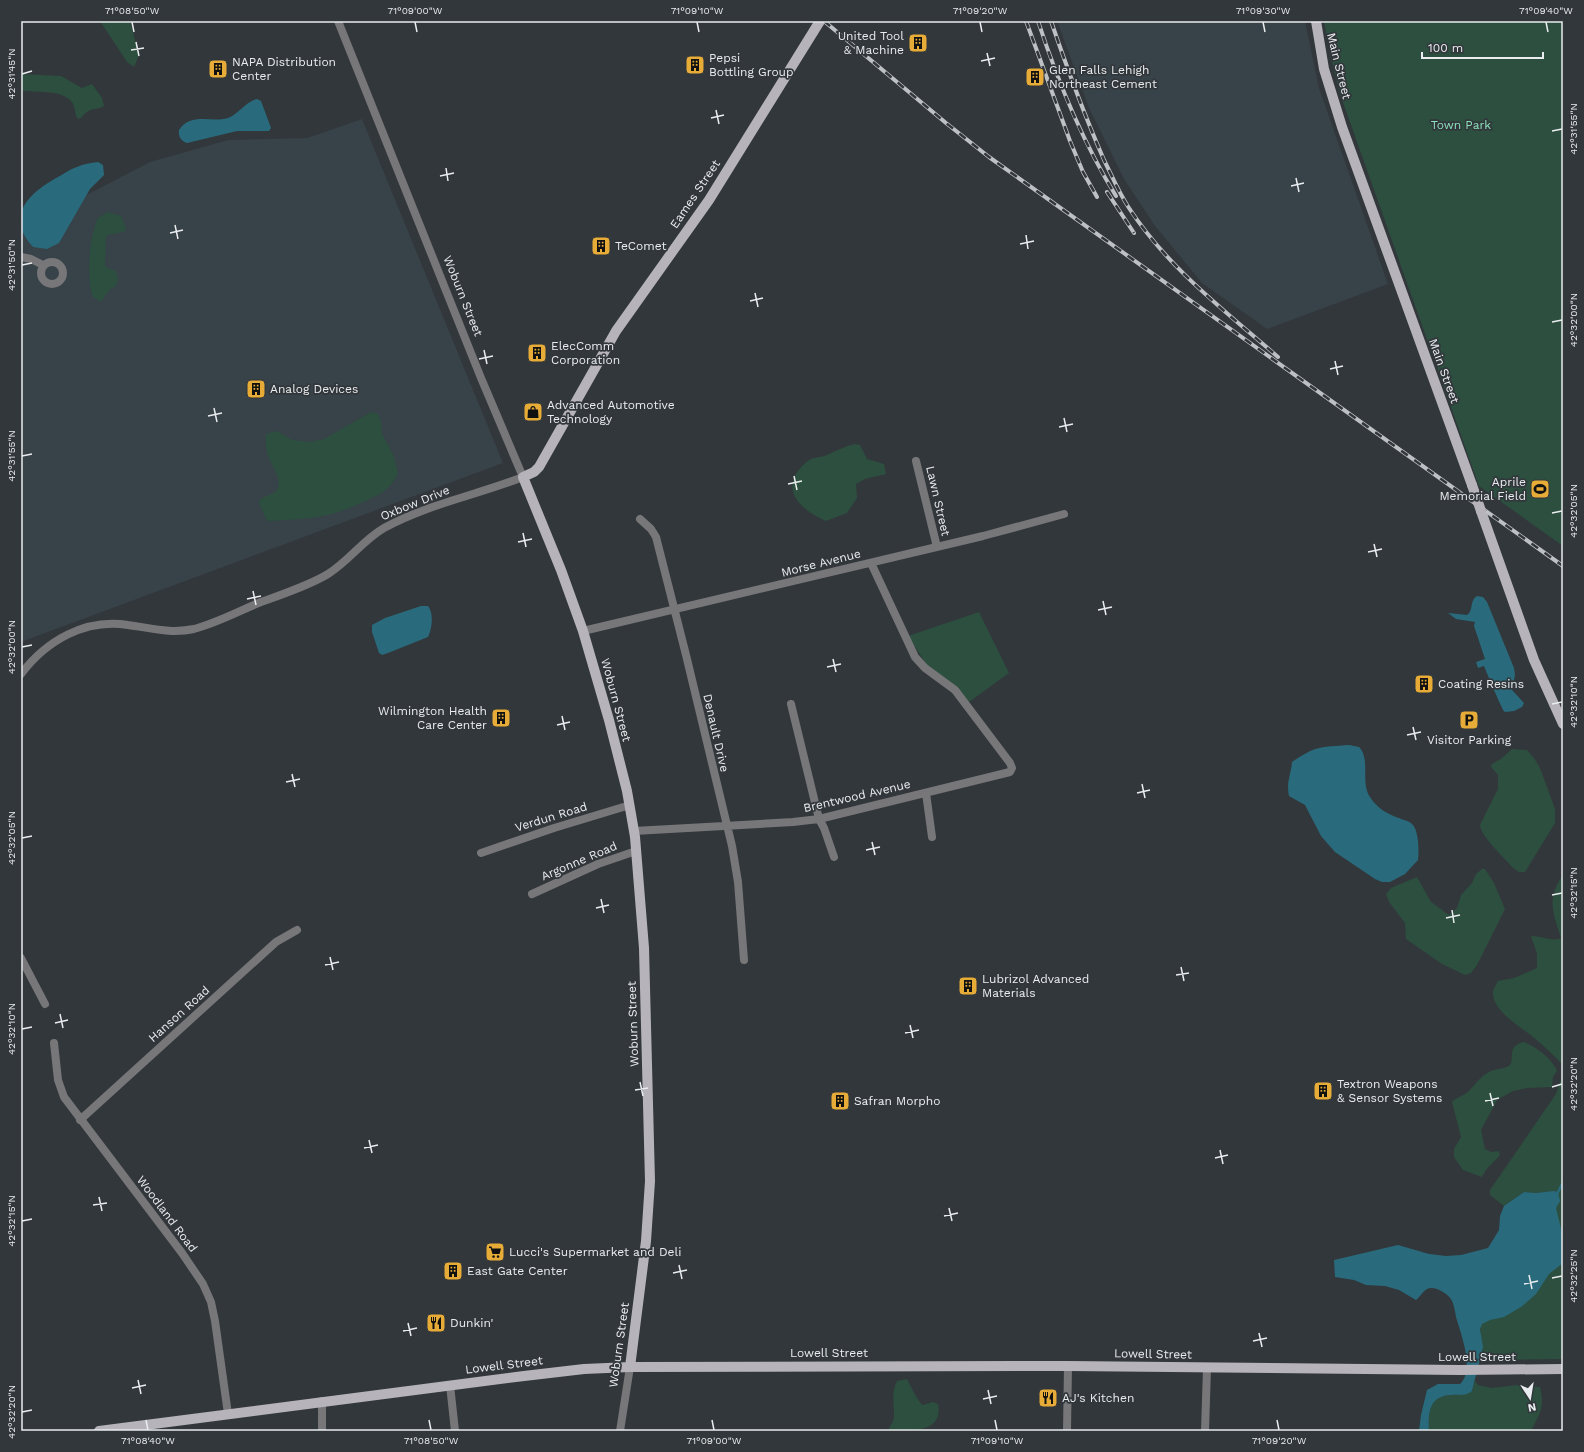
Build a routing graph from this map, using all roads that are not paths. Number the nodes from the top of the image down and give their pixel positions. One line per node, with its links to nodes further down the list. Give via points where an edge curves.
1 (338, 21): 7 (street, Woburn Street)
2 (1316, 21): 16 (main road, Main Street, bridge, via 1324,69 1342,127 1534,660)
3 (818, 24): 7 (main road, Eames Street, via 709,200 616,331 539,467)
4 (21, 257): 5 (street)
5 (43, 265)
6 (916, 461): 10 (street, Lawn Street)
7 (523, 477): 13 (main road, Woburn Street); 14 (street, Oxbow Drive, via 396,522 369,538 337,567 317,580 207,624 175,632 122,624 95,626 68,634 54,642 31,661)
8 (1064, 514): 10 (street, Morse Avenue)
9 (640, 519): 12 (street, Denault Drive, via 654,534)
10 (937, 547): 11 (street, Morse Avenue)
11 (871, 563): 12 (street, Morse Avenue); 17 (street, Brentwood Avenue, via 915,657 925,668 955,690 1012,768 1010,772)
12 (674, 610): 13 (street, Morse Avenue); 20 (street, Denault Drive)
13 (584, 631): 18 (main road, Woburn Street)
14 (21, 674)
15 (791, 704): 19 (street)
16 (1563, 724)
17 (926, 793): 19 (street, Brentwood Avenue); 22 (street)
18 (630, 805): 21 (main road, Woburn Street); 24 (street, Verdun Road)
19 (819, 819): 20 (street, Brentwood Avenue); 25 (street)
20 (727, 826): 21 (street, Brentwood Avenue); 29 (street, Denault Drive, via 737,871)
21 (634, 831): 23 (main road, Woburn Street)
22 (932, 837)
23 (636, 851): 26 (street, Argonne Road, via 598,864); 33 (main road, Woburn Street, via 644,948 650,1176 646,1241)
24 (481, 853)
25 (834, 857)
26 (532, 894)
27 (297, 930): 32 (street, Hanson Road, via 276,942)
28 (21, 958): 30 (street)
29 (744, 960)
30 (45, 1004)
31 (54, 1044): 32 (street, Woodland Road, via 61,1092)
32 (80, 1120): 39 (street, Woodland Road, via 203,1284 211,1302 215,1321)
33 (630, 1366): 34 (main road, Lowell Street); 37 (main road, Lowell Street); 43 (street, Woburn Street)
34 (1068, 1366): 35 (main road, Lowell Street); 44 (street)
35 (1207, 1368): 36 (main road, Lowell Street); 45 (street)
36 (1563, 1369)
37 (450, 1385): 38 (main road, Lowell Street); 42 (street)
38 (322, 1401): 39 (main road, Lowell Street); 41 (street)
39 (228, 1414): 40 (main road, Lowell Street)
40 (99, 1431)
41 (322, 1431)
42 (455, 1431)
43 (620, 1431)
44 (1067, 1431)
45 (1205, 1431)

